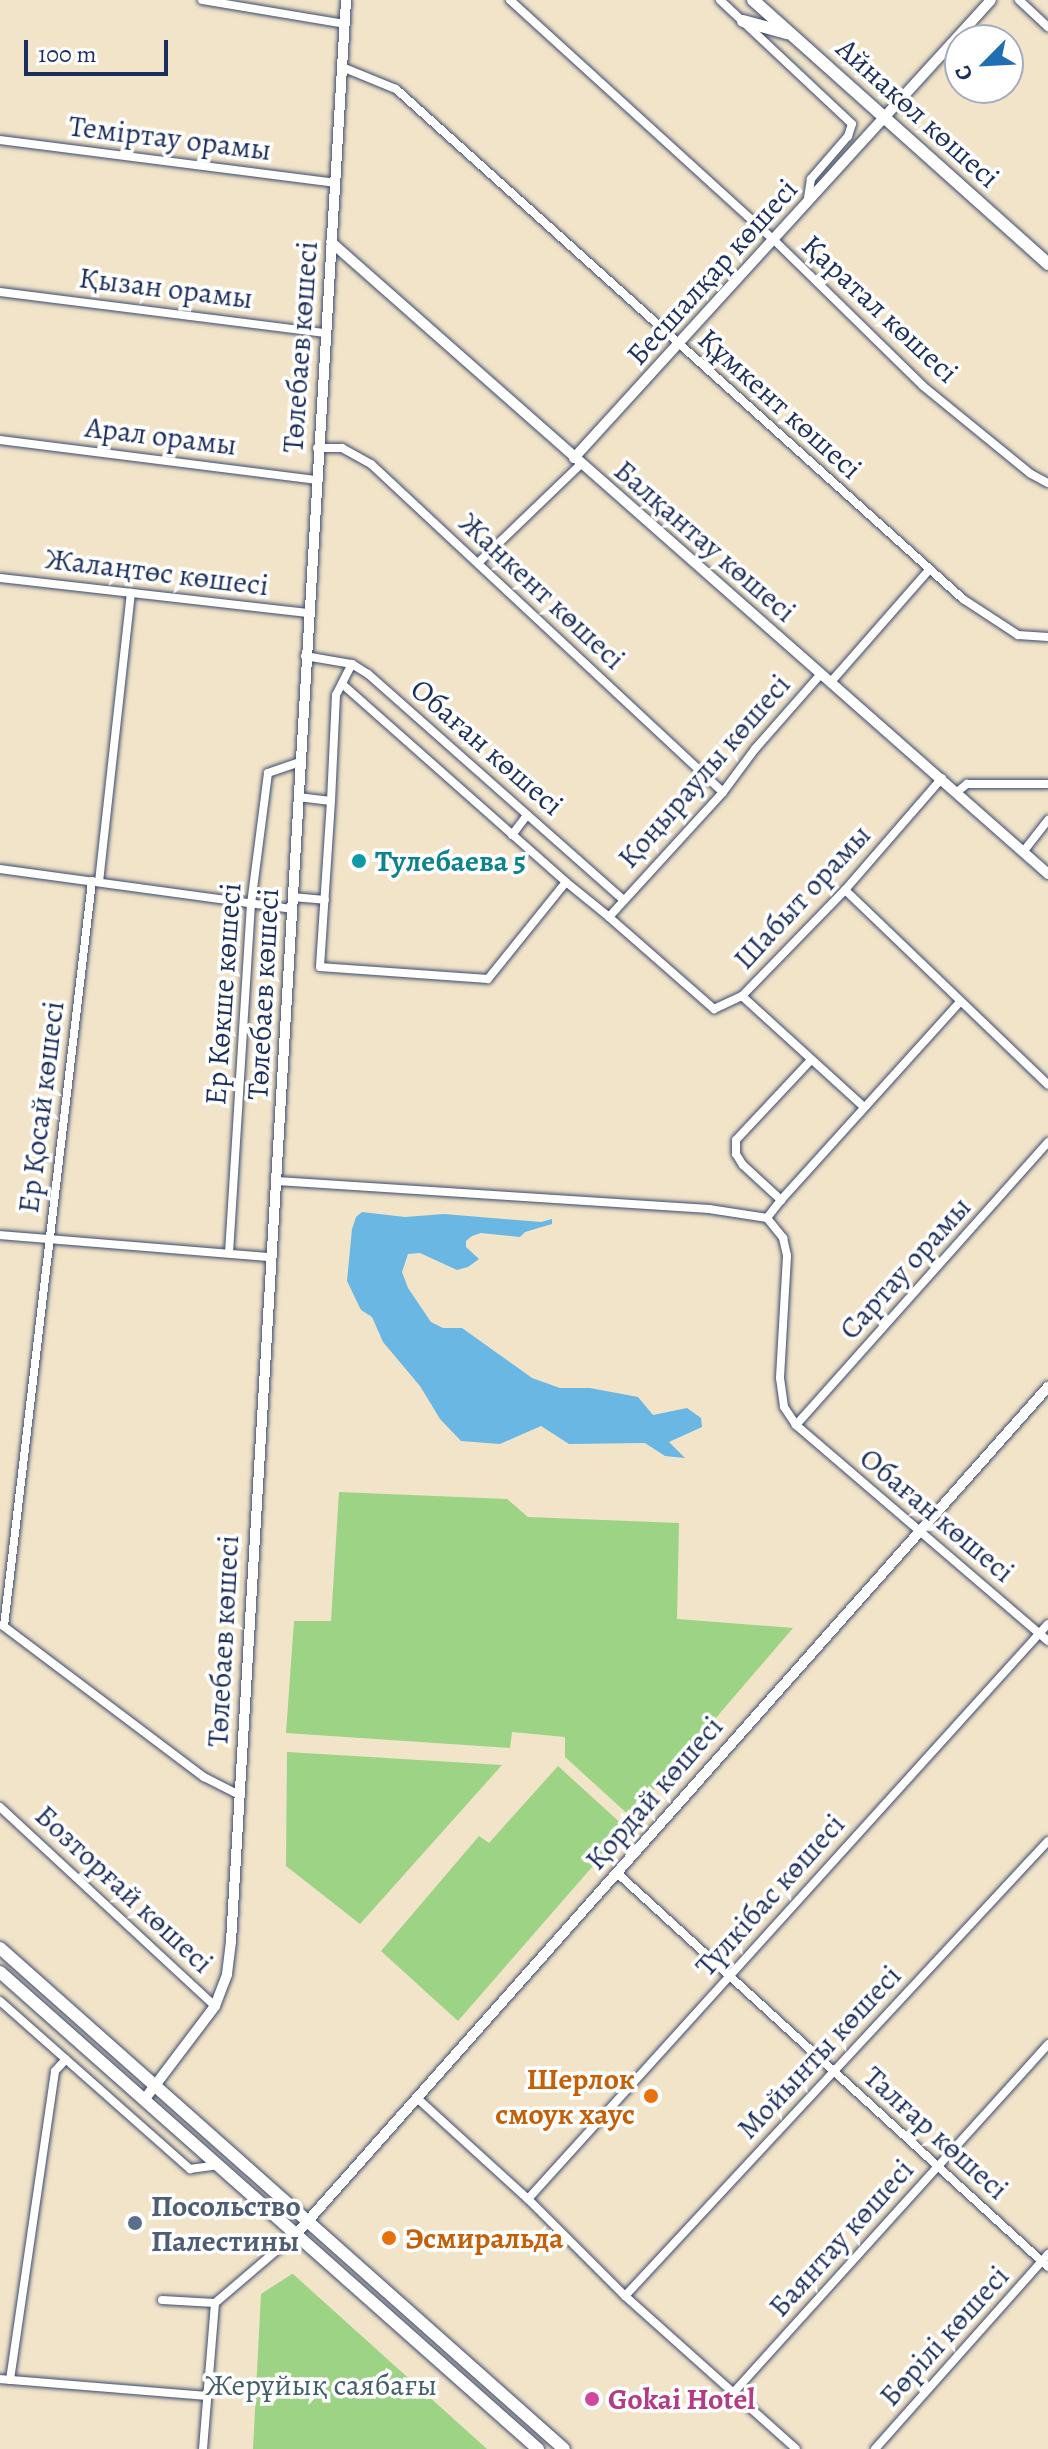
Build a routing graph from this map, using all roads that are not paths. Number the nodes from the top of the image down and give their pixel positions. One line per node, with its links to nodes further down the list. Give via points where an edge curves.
1 (202, 0): 10 (street)
2 (346, 0): 10 (street, Төлебаев көшесі)
3 (510, 0): 18 (street, Қаратал көшесі)
4 (720, 0): 9 (street)
5 (753, 0): 8 (main road, Айнакөл көшесі)
6 (991, 0): 14 (street, Бесшалқар көшесі)
7 (1019, 0): 11 (street)
8 (764, 6): 12 (main road, Айнакөл көшесі)
9 (743, 21): 12 (main road); 17 (street, via 852,124 811,179)
10 (345, 24): 13 (street, Төлебаев көшесі)
11 (1048, 27)
12 (790, 34): 14 (main road, Айнакөл көшесі)
13 (342, 67): 16 (street, Төлебаев көшесі); 23 (street, Құмкент көшесі, via 396,89)
14 (885, 118): 17 (street, Бесшалқар көшесі); 20 (main road, Айнакөл көшесі)
15 (0, 140): 16 (street, Теміртау орамы)
16 (334, 183): 19 (street, Төлебаев көшесі)
17 (807, 204): 18 (street, Бесшалқар көшесі)
18 (772, 238): 23 (street, Бесшалқар көшесі); 28 (street, Қаратал көшесі, via 923,386)
19 (331, 242): 22 (street, Төлебаев көшесі); 26 (street, Балқантау көшесі)
20 (1048, 264)
21 (0, 292): 22 (street, Қызан орамы)
22 (325, 333): 25 (street, Төлебаев көшесі)
23 (679, 344): 26 (street, Бесшалқар көшесі); 30 (street, Құмкент көшесі)
24 (0, 440): 27 (street, Арал орамы)
25 (317, 448): 27 (street, Төлебаев көшесі); 29 (street, Жанкент көшесі, via 357,453)
26 (577, 461): 29 (street); 37 (street, Балқантау көшесі)
27 (317, 480): 33 (street, Төлебаев көшесі)
28 (1048, 483)
29 (478, 563): 43 (street, Жанкент көшесі)
30 (929, 570): 34 (street, Құмкент көшесі, via 1018,635); 38 (street)
31 (0, 578): 32 (street, Жалаңтөс көшесі)
32 (131, 593): 33 (street, Жалаңтөс көшесі); 53 (street, Ер Қосай көшесі)
33 (308, 613): 35 (street, Төлебаев көшесі)
34 (1048, 637)
35 (305, 656): 36 (street); 40 (street, Төлебаев көшесі)
36 (352, 664): 39 (street); 47 (street, Обаған көшесі)
37 (821, 674): 38 (street, Балқантау көшесі); 43 (street, Қоңыраулы көшесі)
38 (830, 683): 41 (street, Балқантау көшесі)
39 (342, 684): 46 (street, via 336,695); 49 (street)
40 (300, 762): 45 (street, Төлебаев көшесі); 59 (street, Ер Көкше көшесі, via 268,773)
41 (942, 778): 44 (street, Балқантау көшесі); 55 (street, Шабыт орамы)
42 (1048, 784): 44 (street, via 967,784)
43 (723, 792): 58 (street, Қоңыраулы көшесі)
44 (957, 792): 50 (street, Балқантау көшесі)
45 (298, 797): 46 (street); 56 (street, Төлебаев көшесі)
46 (331, 801): 57 (street)
47 (527, 815): 49 (street); 58 (street, Обаған көшесі)
48 (1048, 820): 50 (street)
49 (512, 835): 54 (street)
50 (1023, 852): 52 (street, Балқантау көшесі)
51 (0, 869): 53 (street)
52 (1048, 874)
53 (95, 881): 59 (street); 72 (street, Ер Қосай көшесі)
54 (566, 882): 57 (street, via 488,979 320,967); 61 (street)
55 (845, 890): 62 (street, Шабыт орамы); 63 (street)
56 (292, 897): 57 (street); 60 (street, Төлебаев көшесі)
57 (325, 900)
58 (623, 900): 61 (street, Қоңыраулы көшесі)
59 (251, 904): 60 (street); 73 (street, Ер Көкше көшесі)
60 (291, 909): 68 (street, Төлебаев көшесі)
61 (609, 917): 62 (street, via 714,1009)
62 (742, 996): 64 (street, Шабыт орамы)
63 (960, 1002): 65 (street); 66 (street)
64 (810, 1061): 66 (street, Шабыт орамы); 69 (street, via 736,1140 743,1165)
65 (1048, 1085)
66 (864, 1107): 69 (street)
67 (1048, 1142): 76 (street, Сартау орамы)
68 (277, 1181): 70 (street, via 709,1209); 74 (street, Төлебаев көшесі)
69 (781, 1200): 70 (street)
70 (767, 1218): 76 (street, via 783,1238 787,1256 780,1378 784,1407)
71 (0, 1235): 72 (street)
72 (49, 1241): 73 (street); 79 (street, Ер Қосай көшесі)
73 (229, 1253): 74 (street)
74 (270, 1257): 82 (street, Төлебаев көшесі)
75 (1048, 1387): 77 (street, Қордай көшесі)
76 (796, 1425): 77 (street, Обаған көшесі)
77 (918, 1533): 80 (street, Обаған көшесі); 85 (street, Қордай көшесі)
78 (1048, 1624): 80 (street, Түлкібас көшесі)
79 (2, 1626): 82 (street, via 204,1777)
80 (1040, 1633): 81 (street, Обаған көшесі); 88 (street, Түлкібас көшесі)
81 (1048, 1641)
82 (238, 1794): 90 (street, Төлебаев көшесі, via 231,1942)
83 (0, 1807): 90 (street, Бозторғай көшесі)
84 (1048, 1841): 93 (street, Мойынты көшесі)
85 (616, 1872): 88 (street, Талғар көшесі); 95 (street, Қордай көшесі)
86 (0, 1948): 94 (main road)
87 (0, 1972): 96 (main road)
88 (730, 1975): 93 (street, Талғар көшесі); 99 (street, Түлкібас көшесі)
89 (0, 2001): 92 (street)
90 (215, 2006): 94 (street, Төлебаев көшесі)
91 (1048, 2044): 98 (street, Баянтау көшесі)
92 (66, 2059): 97 (street, via 190,2169); 107 (street, via 55,2071)
93 (832, 2072): 98 (street, Талғар көшесі); 103 (street, Мойынты көшесі)
94 (156, 2085): 96 (street, Төлебаев көшесі); 100 (main road)
95 (418, 2099): 99 (street); 100 (street, Қордай көшесі)
96 (144, 2100): 97 (main road)
97 (219, 2165): 101 (main road)
98 (938, 2166): 102 (street, Талғар көшесі); 108 (street, Баянтау көшесі)
99 (528, 2199): 103 (street)
100 (309, 2220): 101 (street, Қордай көшесі); 112 (main road)
101 (298, 2232): 105 (street); 111 (main road)
102 (1046, 2261): 114 (street, Бөрілі көшесі)
103 (625, 2296): 108 (street)
104 (162, 2300): 105 (street)
105 (215, 2303): 109 (street)
106 (0, 2379): 107 (street)
107 (10, 2380): 109 (street)
108 (734, 2392): 113 (street)
109 (206, 2396): 110 (street)
110 (203, 2449)
111 (538, 2449)
112 (564, 2449)
113 (796, 2449)
114 (875, 2449)

